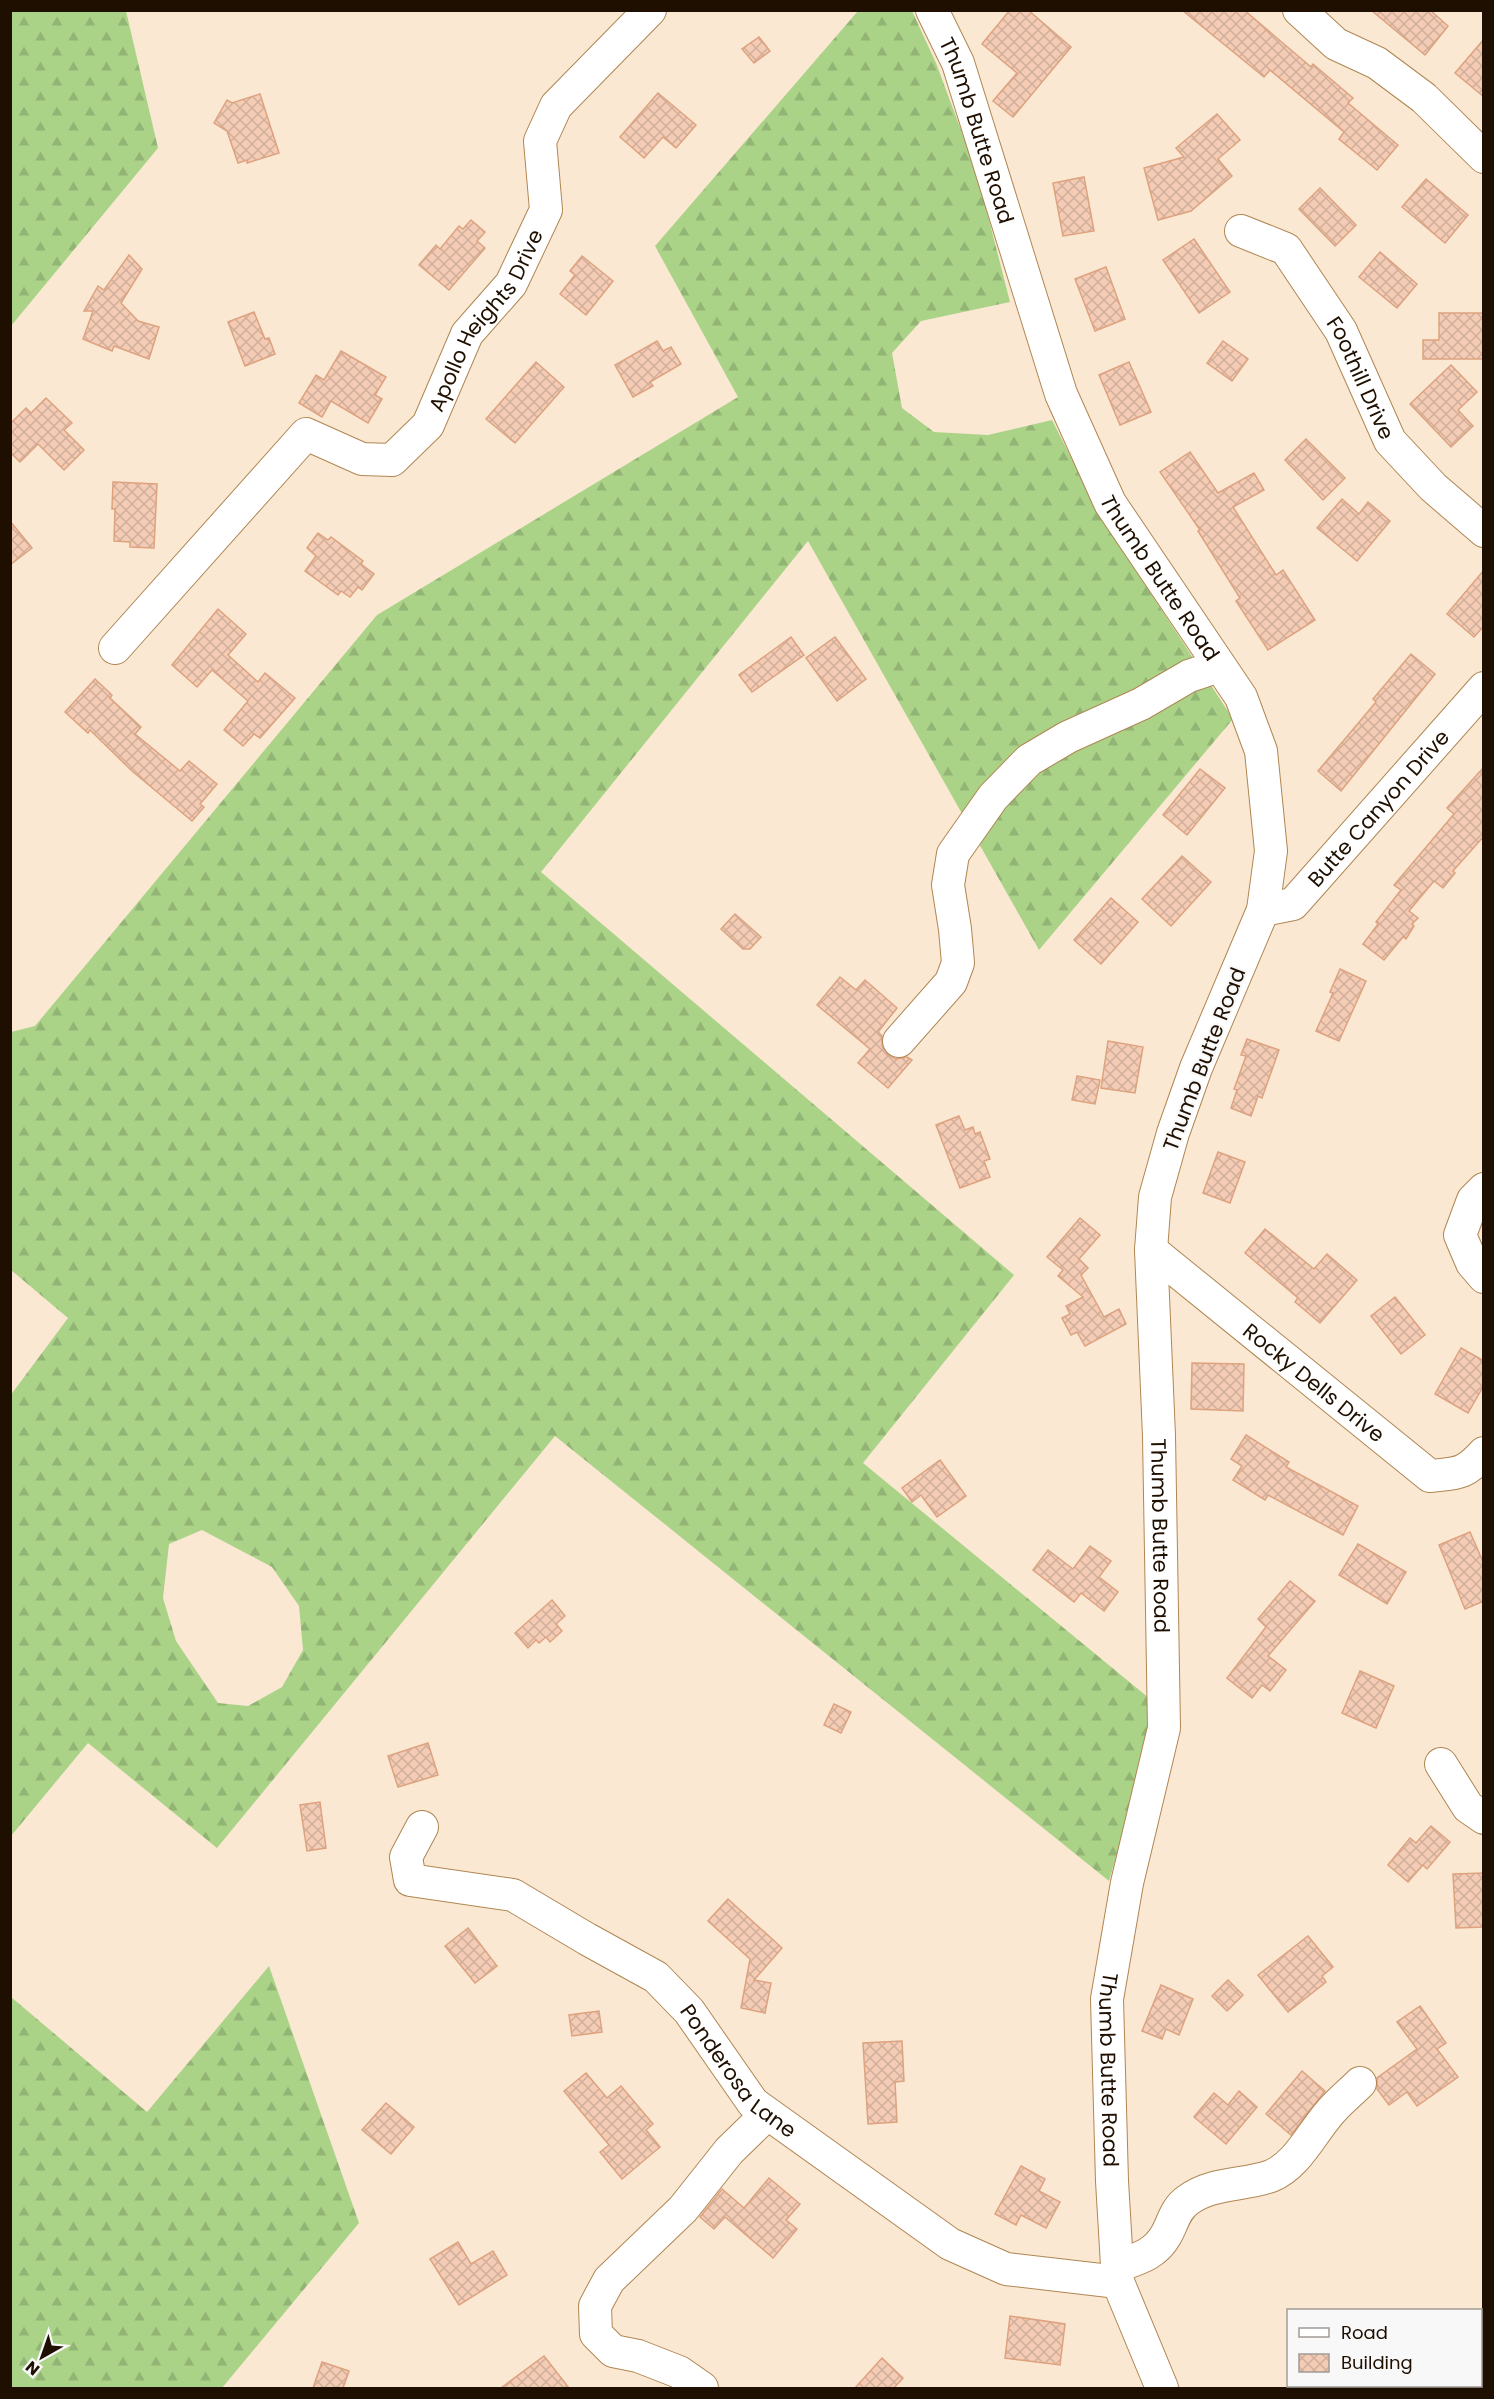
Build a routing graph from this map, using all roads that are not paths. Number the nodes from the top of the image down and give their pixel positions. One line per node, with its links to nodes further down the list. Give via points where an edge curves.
1 (932, 10): 8 (street, Thumb Butte Road, via 958,63 1061,394 1110,503)
2 (1299, 10): 4 (street, via 1336,44 1377,63 1424,98)
3 (647, 12): 7 (street, Apollo Heights Drive, via 556,106 540,141 546,210 511,284 467,334 428,425 392,460 362,459 306,434)
4 (1484, 157)
5 (1241, 231): 6 (street, Foothill Drive, via 1286,249 1341,330 1390,441 1433,487)
6 (1484, 531)
7 (115, 648)
8 (1219, 666): 10 (street, Thumb Butte Road, via 1241,697 1261,751 1271,851); 11 (street, via 1189,676 1141,704 1068,737 1029,760 993,797 953,854 948,885 957,963 951,982)
9 (1484, 688): 10 (street, Butte Canyon Drive, via 1293,904)
10 (1263, 910): 13 (street, Thumb Butte Road, via 1173,1133 1155,1197)
11 (900, 1041)
12 (1484, 1189): 14 (street, via 1473,1200 1460,1235 1472,1263)
13 (1151, 1250): 15 (street, Rocky Dells Drive, via 1430,1476 1469,1469); 21 (street, Thumb Butte Road, via 1164,1728 1127,1883 1107,1999)
14 (1484, 1277)
15 (1484, 1453)
16 (1441, 1764): 17 (street, via 1468,1807)
17 (1484, 1818)
18 (422, 1827): 20 (street, Ponderosa Lane, via 406,1857 410,1880 513,1895 656,1977 689,2011 753,2103)
19 (1360, 2083): 21 (street, via 1328,2113 1288,2165 1271,2176 1199,2193 1175,2214 1156,2248)
20 (767, 2114): 21 (street, Ponderosa Lane, via 950,2244 1006,2269); 22 (street, via 729,2151 683,2209 609,2280 595,2306 596,2334 613,2351 679,2372)
21 (1118, 2274): 23 (street, Thumb Butte Road)
22 (702, 2388)
23 (1162, 2388)

